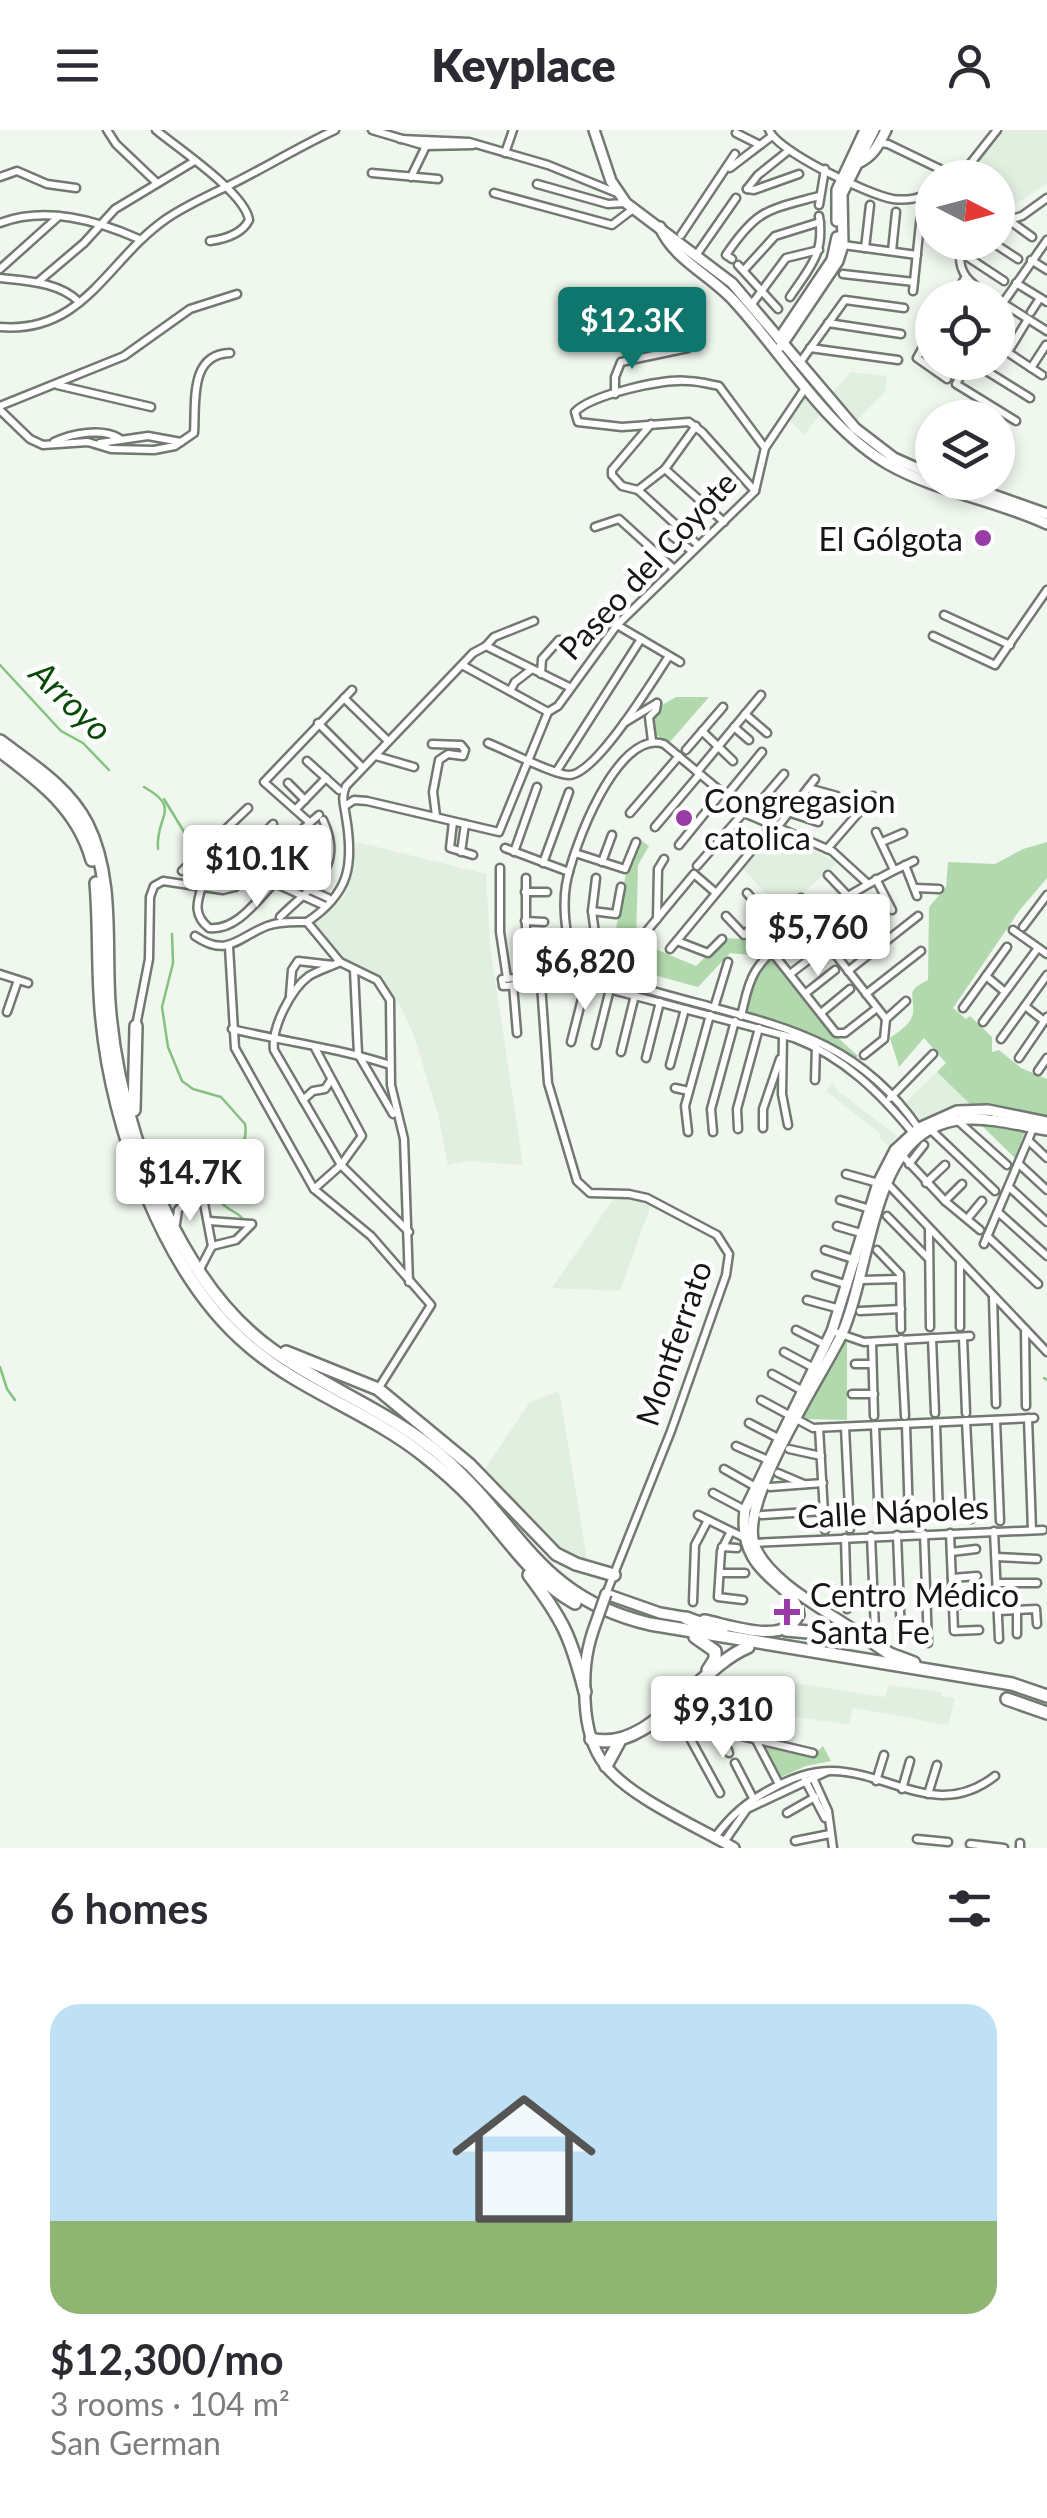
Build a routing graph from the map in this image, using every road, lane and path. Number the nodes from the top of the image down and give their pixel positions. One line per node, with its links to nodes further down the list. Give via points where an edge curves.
1 (156, 130): 22 (street)
2 (335, 130): 34 (street)
3 (372, 130): 14 (street)
4 (434, 130): 14 (street)
5 (473, 130): 15 (street)
6 (513, 130): 18 (street)
7 (594, 130): 37 (main road)
8 (865, 130): 31 (main road)
9 (997, 130): 21 (street)
10 (107, 131): 32 (street)
11 (736, 133): 16 (street)
12 (771, 133): 16 (street); 17 (street)
13 (882, 137): 20 (street); 31 (main road)
14 (429, 143): 15 (street); 28 (street)
15 (471, 144): 18 (street)
16 (760, 146): 24 (street)
17 (788, 151): 23 (street); 27 (street)
18 (505, 153): 37 (street)
19 (735, 154): 24 (street)
20 (924, 160)
21 (974, 160)
22 (192, 162): 32 (street); 34 (street)
23 (825, 169): 31 (street); 39 (street)
24 (724, 172): 53 (street)
25 (372, 173): 28 (street)
26 (799, 174): 35 (street)
27 (758, 175): 35 (street); 35 (street, via 747,189)
28 (411, 177): 30 (street)
29 (0, 178): 36 (street, via 17,171)
30 (438, 178)
31 (845, 179): 41 (street, via 896,200); 59 (main road); 96 (main road, via 832,260)
32 (156, 182): 50 (street)
33 (536, 184): 45 (street)
34 (228, 186): 55 (street); 58 (street, via 249,220 234,234)
35 (764, 186)
36 (76, 188)
37 (617, 193): 45 (main road)
38 (494, 194): 45 (street, via 612,225)
39 (819, 196): 43 (street); 65 (street, via 752,220)
40 (736, 198): 56 (street)
41 (915, 198)
42 (1047, 198): 48 (street)
43 (819, 205)
44 (870, 205): 60 (street)
45 (630, 206): 52 (main road)
46 (896, 212): 62 (street)
47 (59, 216): 49 (street); 50 (street); 72 (street)
48 (1015, 218)
49 (0, 222)
50 (100, 224): 55 (street); 79 (street)
51 (1015, 225): 54 (street)
52 (660, 227): 63 (main road); 96 (main road, via 666,243)
53 (681, 234)
54 (1032, 238)
55 (139, 239): 85 (street)
56 (706, 240): 63 (street); 65 (street)
57 (1046, 240): 71 (street)
58 (210, 241)
59 (843, 245): 60 (street); 96 (main road, via 832,273)
60 (865, 248): 62 (street)
61 (820, 250): 65 (street, via 820,219); 81 (street, via 786,258); 83 (street, via 793,283)
62 (892, 252): 64 (street)
63 (697, 254): 86 (main road)
64 (915, 255)
65 (729, 258): 81 (street)
66 (1015, 258): 70 (street)
67 (917, 260): 74 (street, via 914,286)
68 (960, 260): 76 (street)
69 (972, 260): 78 (street)
70 (1018, 260)
71 (1031, 260): 73 (street); 80 (street)
72 (0, 269)
73 (1047, 270)
74 (843, 274)
75 (0, 278): 79 (street)
76 (965, 278): 77 (street)
77 (968, 280)
78 (1002, 280)
79 (38, 282): 85 (street)
80 (1016, 283): 84 (street)
81 (763, 289): 86 (street); 87 (street)
82 (237, 294): 108 (street, via 190,309 134,350)
83 (790, 297)
84 (1044, 300): 90 (street)
85 (78, 302): 92 (street, via 36,328)
86 (750, 303): 96 (main road)
87 (778, 308)
88 (904, 308): 91 (street, via 846,300)
89 (1015, 309): 90 (street)
90 (1030, 316): 93 (street); 95 (street)
91 (828, 323): 94 (street); 99 (street)
92 (0, 327)
93 (1047, 331)
94 (902, 334)
95 (1015, 341)
96 (780, 343): 103 (main road); 109 (main road)
97 (1046, 344): 104 (street)
98 (688, 348): 110 (street, via 622,362)
99 (810, 348): 102 (street); 103 (street)
100 (230, 353): 119 (street, via 201,367 194,432)
101 (1015, 357): 104 (street)
102 (898, 360)
103 (799, 364): 118 (main road)
104 (1032, 368): 105 (street)
105 (1042, 374)
106 (959, 380): 114 (street)
107 (1000, 380): 111 (street)
108 (56, 385): 112 (street); 113 (street)
109 (806, 386): 118 (main road); 122 (street, Paseo del Coyote)
110 (615, 394): 115 (street, via 583,405 576,420); 122 (street, via 682,380 719,386)
111 (1030, 398)
112 (151, 407)
113 (0, 408): 121 (street, via 38,444)
114 (1016, 421)
115 (651, 424): 116 (street); 125 (street, via 612,470 615,481)
116 (696, 426): 124 (street); 126 (street)
117 (120, 438): 119 (street); 120 (street); 121 (street, via 72,435)
118 (863, 440): 123 (main road); 128 (main road, via 906,474)
119 (182, 442): 120 (street, via 144,450)
120 (98, 443): 121 (street)
121 (49, 445)
122 (765, 448): 126 (street, Paseo del Coyote)
123 (915, 467)
124 (665, 469): 125 (street); 129 (street)
125 (638, 490): 132 (street)
126 (755, 491): 129 (street, Paseo del Coyote)
127 (1001, 500): 128 (main road)
128 (1043, 517)
129 (724, 522): 132 (street, Paseo del Coyote)
130 (595, 527): 133 (street, via 619,519)
131 (672, 536): 132 (street)
132 (695, 548): 133 (street, Paseo del Coyote)
133 (674, 569): 137 (street, Paseo del Coyote)
134 (1047, 590): 141 (street)
135 (944, 614): 141 (street)
136 (534, 622): 142 (street)
137 (617, 625): 139 (street); 148 (street, Paseo del Coyote)
138 (934, 636): 141 (street, via 995,665)
139 (642, 639): 143 (street); 177 (street)
140 (559, 640): 147 (street, via 542,659)
141 (1010, 645)
142 (486, 646): 145 (street); 146 (street)
143 (669, 656): 144 (street); 157 (street)
144 (680, 662)
145 (462, 665): 150 (street); 171 (street)
146 (532, 669): 147 (street); 150 (street)
147 (541, 674): 148 (street)
148 (569, 687): 154 (street, Paseo del Coyote)
149 (352, 690): 152 (street)
150 (510, 690): 154 (street)
151 (762, 695): 155 (street)
152 (344, 698): 156 (street); 161 (street)
153 (723, 707): 159 (street)
154 (548, 712): 172 (street, Paseo del Coyote)
155 (746, 714): 158 (street); 160 (street)
156 (318, 723): 175 (street); 193 (street, via 264,780)
157 (621, 725): 164 (street, via 657,702 650,717); 177 (street, via 582,772)
158 (734, 728): 162 (street); 167 (street)
159 (702, 731): 167 (street); 170 (street)
160 (767, 732)
161 (386, 739)
162 (750, 740)
163 (0, 741): 304 (highway, via 58,786 88,827 104,885)
164 (652, 742): 170 (street); 217 (street, via 636,749 609,780)
165 (488, 743): 172 (street)
166 (432, 744): 197 (street, via 465,750 439,760)
167 (718, 747): 174 (street); 178 (street)
168 (0, 751): 480 (highway, via 63,804 90,851 109,1066 151,1207 196,1287 264,1358 436,1465)
169 (762, 752): 187 (street)
170 (683, 753): 178 (street); 194 (street)
171 (376, 756): 176 (street); 191 (street, via 346,786)
172 (529, 758): 177 (street); 202 (street, Paseo del Coyote, via 499,832)
173 (308, 760): 180 (street)
174 (733, 762)
175 (361, 766)
176 (414, 766)
177 (556, 772)
178 (698, 774): 187 (street); 203 (street)
179 (784, 774): 196 (street)
180 (326, 778): 185 (street); 190 (street)
181 (815, 779): 184 (street)
182 (288, 783): 190 (street)
183 (536, 787): 216 (street)
184 (808, 788): 188 (street); 195 (street)
185 (339, 790)
186 (569, 792): 223 (street)
187 (724, 794): 196 (street); 211 (street)
188 (837, 796)
189 (873, 796): 214 (street)
190 (305, 800): 193 (street)
191 (345, 806): 197 (street, via 360,800); 261 (street, via 351,847 346,877 332,903)
192 (248, 808): 212 (street)
193 (296, 810): 198 (street)
194 (630, 812)
195 (788, 812): 200 (street); 204 (street)
196 (747, 813): 204 (street); 225 (street)
197 (436, 816): 199 (street)
198 (309, 822): 227 (street); 241 (street, via 321,817 330,861)
199 (454, 822): 202 (street); 215 (street, via 450,846)
200 (818, 822)
201 (273, 824): 219 (street)
202 (466, 824): 215 (street)
203 (655, 827)
204 (773, 828): 214 (street); 247 (street)
205 (876, 832): 210 (street)
206 (903, 834): 210 (street)
207 (612, 835): 222 (street)
208 (300, 841): 232 (street, via 300,855)
209 (636, 842): 222 (street, via 625,870)
210 (882, 842): 228 (street)
211 (679, 844)
212 (207, 848): 219 (street); 229 (street)
213 (505, 848): 216 (street)
214 (828, 849): 238 (street)
215 (460, 852): 218 (street)
216 (514, 852): 223 (street)
217 (575, 853): 222 (street); 230 (street)
218 (473, 855)
219 (239, 859): 227 (street); 236 (street)
220 (664, 859): 258 (street)
221 (914, 861): 224 (street)
222 (602, 862)
223 (543, 863): 230 (street)
224 (905, 865): 228 (street); 242 (street, via 916,892)
225 (697, 866)
226 (500, 868): 294 (street)
227 (256, 870): 232 (street); 237 (street); 239 (street, via 230,889)
228 (894, 870): 235 (street)
229 (182, 871)
230 (567, 872): 271 (street)
231 (828, 875): 248 (street)
232 (282, 876): 241 (street)
233 (526, 878): 243 (street)
234 (596, 878): 252 (street)
235 (876, 879): 238 (street); 253 (street)
236 (212, 882)
237 (275, 882): 239 (street, via 236,921 215,929 198,915); 246 (street)
238 (867, 884): 248 (street)
239 (202, 887): 319 (street, via 169,883 150,897 149,959)
240 (621, 887): 252 (street, via 616,914)
241 (311, 888): 246 (street); 246 (street, via 326,901)
242 (939, 889)
243 (525, 892): 244 (street); 260 (street)
244 (546, 892)
245 (748, 893): 254 (street)
246 (302, 894): 257 (street)
247 (716, 894): 258 (street, via 694,874); 270 (street)
248 (848, 896): 259 (street)
249 (801, 898): 259 (street)
250 (1046, 899): 263 (street)
251 (870, 906): 275 (street, via 873,916)
252 (592, 910): 271 (street, via 596,949)
253 (892, 910)
254 (766, 914): 255 (street, via 744,935); 268 (street)
255 (726, 916)
256 (918, 916): 286 (street)
257 (280, 917)
258 (657, 919): 265 (street)
259 (814, 920): 268 (street); 275 (street)
260 (526, 921): 262 (street); 279 (street)
261 (308, 922): 272 (street, via 264,927); 283 (street)
262 (544, 922)
263 (1023, 927)
264 (1013, 930): 278 (street)
265 (646, 932)
266 (195, 936): 272 (street)
267 (722, 940): 270 (street, via 708,953)
268 (788, 940): 281 (street)
269 (1047, 940): 278 (street)
270 (677, 941): 276 (street)
271 (570, 946): 292 (street)
272 (229, 947): 321 (street)
273 (1008, 947): 291 (street)
274 (551, 948): 279 (street)
275 (830, 948): 286 (street)
276 (670, 949)
277 (820, 950): 288 (street)
278 (1042, 950): 300 (street)
279 (528, 951): 290 (street)
280 (921, 951): 302 (street)
281 (772, 952): 288 (street); 315 (street, via 754,974)
282 (728, 962): 312 (street)
283 (337, 964): 284 (street); 305 (street, via 306,978); 305 (street, via 294,964)
284 (354, 970): 331 (street); 338 (street, via 377,980 390,1000)
285 (835, 970): 301 (street)
286 (848, 971): 302 (street)
287 (0, 974): 293 (street)
288 (790, 974): 301 (street)
289 (1047, 975): 308 (street)
290 (533, 976): 292 (street); 294 (street)
291 (986, 976): 300 (street); 311 (street)
292 (574, 978): 295 (street); 297 (street); 312 (street, via 603,978)
293 (18, 980): 296 (street); 313 (street)
294 (506, 982): 297 (street); 322 (street)
295 (586, 983): 298 (street); 326 (street)
296 (28, 984)
297 (541, 984): 488 (street, Montferrato, via 548,1083 580,1186 646,1198 717,1235 729,1254)
298 (610, 989): 303 (street); 327 (street)
299 (850, 989): 314 (street)
300 (1005, 992): 318 (street)
301 (806, 993): 314 (street)
302 (866, 994): 310 (street)
303 (635, 996): 306 (street); 330 (street)
304 (109, 1002): 319 (highway, via 121,1036); 351 (highway)
305 (289, 1002): 324 (street)
306 (660, 1002): 309 (street); 334 (street)
307 (906, 1002): 316 (street)
308 (1025, 1006): 317 (street); 325 (street)
309 (685, 1008): 312 (street); 339 (street)
310 (877, 1008): 314 (street, via 841,1034); 316 (street)
311 (963, 1008)
312 (712, 1011): 315 (street); 345 (street)
313 (7, 1012)
314 (821, 1013)
315 (738, 1019): 320 (street); 340 (street, via 804,1034 832,1046); 358 (street, via 711,1109)
316 (886, 1019): 333 (street, via 884,1039)
317 (1046, 1019): 336 (street)
318 (983, 1022)
319 (136, 1026): 351 (highway)
320 (758, 1028): 323 (street); 355 (street)
321 (232, 1029): 324 (street); 374 (street, via 235,1048)
322 (516, 1033)
323 (783, 1035): 329 (street); 335 (street)
324 (273, 1039): 328 (street); 347 (street)
325 (1001, 1039)
326 (571, 1042)
327 (596, 1046)
328 (315, 1048): 331 (street); 342 (street)
329 (816, 1048): 340 (street); 343 (street)
330 (621, 1052)
331 (358, 1054): 338 (street); 348 (street)
332 (933, 1054): 346 (street)
333 (864, 1056)
334 (646, 1058)
335 (780, 1058): 353 (street); 354 (street)
336 (1018, 1058)
337 (1047, 1058): 341 (street)
338 (390, 1065): 348 (street)
339 (670, 1065)
340 (858, 1070): 346 (street)
341 (1038, 1071)
342 (332, 1079): 347 (street); 364 (street, via 362,1136)
343 (815, 1080)
344 (675, 1088): 345 (street)
345 (690, 1091): 357 (street)
346 (888, 1099): 359 (street)
347 (303, 1100): 364 (street)
348 (396, 1118): 389 (street, via 404,1139)
349 (957, 1120): 352 (main road); 359 (main road); 366 (street)
350 (1047, 1122): 352 (main road)
351 (134, 1124): 391 (highway)
352 (1034, 1124): 356 (main road); 359 (main road, via 969,1110 942,1116); 360 (street)
353 (788, 1125)
354 (763, 1128)
355 (738, 1129)
356 (1047, 1130)
357 (688, 1132)
358 (713, 1132)
359 (921, 1134): 362 (main road); 369 (main road, via 895,1150); 376 (street)
360 (1029, 1142): 361 (street); 363 (street)
361 (1047, 1158)
362 (905, 1159): 369 (main road); 370 (street)
363 (1020, 1164): 372 (street); 375 (street)
364 (341, 1165): 374 (street); 389 (street)
365 (945, 1165): 370 (street)
366 (1007, 1166)
367 (211, 1174): 373 (street)
368 (846, 1174): 369 (street)
369 (882, 1181): 380 (main road); 387 (street); 402 (main road)
370 (926, 1183): 378 (street)
371 (962, 1184): 378 (street)
372 (1009, 1187): 381 (street); 385 (street)
373 (198, 1189): 384 (street); 391 (street, via 176,1214)
374 (314, 1189): 403 (street, via 371,1236)
375 (1047, 1190)
376 (995, 1191)
377 (840, 1200): 380 (street)
378 (945, 1201): 383 (street)
379 (982, 1201): 383 (street)
380 (870, 1209): 390 (main road)
381 (998, 1212): 395 (street); 404 (street, via 985,1240)
382 (887, 1216): 397 (street)
383 (968, 1218): 388 (street)
384 (208, 1221): 392 (street); 392 (street, via 252,1224 236,1240)
385 (1047, 1222)
386 (837, 1226): 390 (street)
387 (929, 1228): 397 (street); 398 (street)
388 (980, 1230)
389 (408, 1232): 403 (street)
390 (864, 1234): 396 (main road)
391 (178, 1237): 399 (highway)
392 (212, 1246): 399 (street)
393 (826, 1250): 396 (street)
394 (877, 1250): 401 (street)
395 (1047, 1256)
396 (856, 1260): 405 (main road)
397 (929, 1260): 411 (street)
398 (960, 1262): 406 (street); 412 (street)
399 (199, 1271): 417 (highway)
400 (816, 1276): 405 (street)
401 (900, 1278): 402 (street); 408 (street)
402 (860, 1280): 416 (main road)
403 (409, 1282): 428 (street, via 430,1308)
404 (1038, 1284)
405 (849, 1286): 409 (main road)
406 (993, 1296): 414 (street); 433 (street)
407 (807, 1300): 409 (street)
408 (901, 1309): 410 (street); 413 (street)
409 (841, 1310): 416 (main road)
410 (860, 1311)
411 (930, 1326)
412 (960, 1327)
413 (901, 1329)
414 (1025, 1329): 423 (street); 434 (street)
415 (796, 1330): 421 (street)
416 (837, 1333): 420 (street); 421 (main road); 437 (main road)
417 (253, 1335): 428 (highway); 512 (highway, via 438,1453 577,1597 624,1617)
418 (932, 1338): 419 (street); 435 (street); 438 (street, via 967,1336)
419 (901, 1340): 420 (street); 440 (street)
420 (872, 1342): 425 (street)
421 (826, 1345): 426 (main road)
422 (784, 1352): 426 (street)
423 (1047, 1352)
424 (855, 1364): 425 (street)
425 (872, 1364): 431 (street)
426 (815, 1368): 429 (main road)
427 (772, 1374): 429 (street)
428 (378, 1389): 488 (highway, via 470,1466 556,1554)
429 (802, 1391): 437 (main road)
430 (852, 1394): 431 (street)
431 (874, 1394): 436 (street)
432 (761, 1400): 437 (street)
433 (996, 1404)
434 (1026, 1406)
435 (936, 1413)
436 (874, 1416)
437 (793, 1417): 445 (street); 446 (main road); 479 (main road)
438 (966, 1418): 439 (street); 442 (street); 464 (street)
439 (996, 1420): 466 (street); 471 (street, via 1031,1418)
440 (905, 1421): 442 (street); 443 (street); 462 (street)
441 (749, 1422): 446 (street)
442 (936, 1424): 463 (street)
443 (874, 1426): 444 (street); 467 (street)
444 (845, 1427): 445 (street); 468 (street)
445 (820, 1428): 449 (street)
446 (778, 1438): 450 (main road)
447 (736, 1446): 450 (street)
448 (789, 1449): 449 (street)
449 (821, 1456): 453 (street)
450 (768, 1460): 455 (main road)
451 (724, 1470): 455 (street)
452 (778, 1473): 454 (street)
453 (822, 1483): 454 (street); 459 (street)
454 (805, 1485): 456 (street)
455 (754, 1486): 458 (main road)
456 (770, 1487)
457 (713, 1493): 458 (street)
458 (745, 1510): 479 (main road)
459 (824, 1512): 461 (street); 469 (street)
460 (698, 1514): 465 (street)
461 (762, 1514)
462 (909, 1519)
463 (939, 1519)
464 (971, 1519)
465 (708, 1520): 474 (street); 496 (street, via 695,1545)
466 (1000, 1521)
467 (879, 1522)
468 (850, 1529)
469 (824, 1530)
470 (994, 1530): 471 (street, Calle Nápoles); 473 (street, Calle Nápoles); 484 (street)
471 (1032, 1530): 472 (street, Calle Nápoles)
472 (1043, 1530)
473 (950, 1532): 475 (street, Calle Nápoles); 483 (street)
474 (730, 1533): 479 (street); 481 (street)
475 (924, 1534): 476 (street, Calle Nápoles); 511 (street)
476 (897, 1535): 477 (street, Calle Nápoles); 508 (street)
477 (871, 1536): 478 (street, Calle Nápoles); 506 (street)
478 (845, 1538): 479 (street, Calle Nápoles); 499 (street)
479 (745, 1543): 481 (street); 491 (main road)
480 (511, 1546): 509 (highway, via 544,1582 584,1608); 515 (highway, via 564,1623)
481 (722, 1547): 486 (street)
482 (976, 1549): 483 (street)
483 (951, 1552): 490 (street)
484 (996, 1557): 485 (street); 492 (street)
485 (1037, 1559)
486 (720, 1573): 487 (street); 495 (street, via 719,1598)
487 (745, 1573)
488 (614, 1575): 494 (street)
489 (977, 1576): 490 (street)
490 (952, 1578): 498 (street)
491 (778, 1582): 504 (main road, via 800,1609); 506 (main road)
492 (997, 1583): 493 (street); 501 (street)
493 (1037, 1583)
494 (606, 1594): 502 (main road); 515 (main road, bridge, via 585,1661)
495 (743, 1600)
496 (692, 1602)
497 (978, 1603): 498 (street)
498 (953, 1605): 505 (street, via 955,1632)
499 (847, 1608)
500 (1017, 1610): 501 (street); 503 (street, via 1037,1610); 507 (street)
501 (998, 1611): 510 (street)
502 (686, 1618): 504 (main road); 512 (highway)
503 (1038, 1624)
504 (786, 1630): 506 (highway)
505 (979, 1630)
506 (870, 1634): 513 (highway, via 890,1654)
507 (1017, 1634)
508 (901, 1636)
509 (695, 1637): 512 (highway); 514 (highway, via 715,1655)
510 (1000, 1639)
511 (928, 1642)
512 (744, 1643): 513 (highway); 514 (highway); 517 (highway)
513 (939, 1672): 517 (highway, via 1012,1684)
514 (702, 1678): 522 (highway)
515 (585, 1692): 520 (main road)
516 (1007, 1699): 518 (highway)
517 (1047, 1699)
518 (1047, 1713)
519 (720, 1731): 521 (street); 523 (street); 535 (street, via 703,1728 691,1737)
520 (591, 1739): 522 (highway); 529 (main road)
521 (756, 1741): 524 (street); 533 (street)
522 (619, 1742): 529 (highway)
523 (729, 1753)
524 (813, 1754)
525 (884, 1755): 532 (street)
526 (910, 1760): 534 (street)
527 (734, 1763): 538 (street)
528 (938, 1765): 536 (street)
529 (606, 1766): 543 (main road)
530 (995, 1776): 536 (street, via 964,1794)
531 (809, 1777): 532 (street, via 826,1771); 533 (street); 537 (street); 541 (street)
532 (876, 1781): 534 (street)
533 (780, 1788): 538 (street); 539 (street)
534 (902, 1788): 536 (street)
535 (720, 1793)
536 (928, 1794)
537 (815, 1797): 540 (street); 541 (street)
538 (753, 1798): 539 (street)
539 (745, 1807): 543 (street)
540 (786, 1812)
541 (827, 1820): 542 (street)
542 (830, 1834): 545 (street); 549 (street)
543 (719, 1839): 548 (main road)
544 (917, 1839): 546 (street)
545 (795, 1840)
546 (948, 1841)
547 (970, 1844): 550 (street)
548 (734, 1848)
549 (834, 1848)
550 (1004, 1848)

